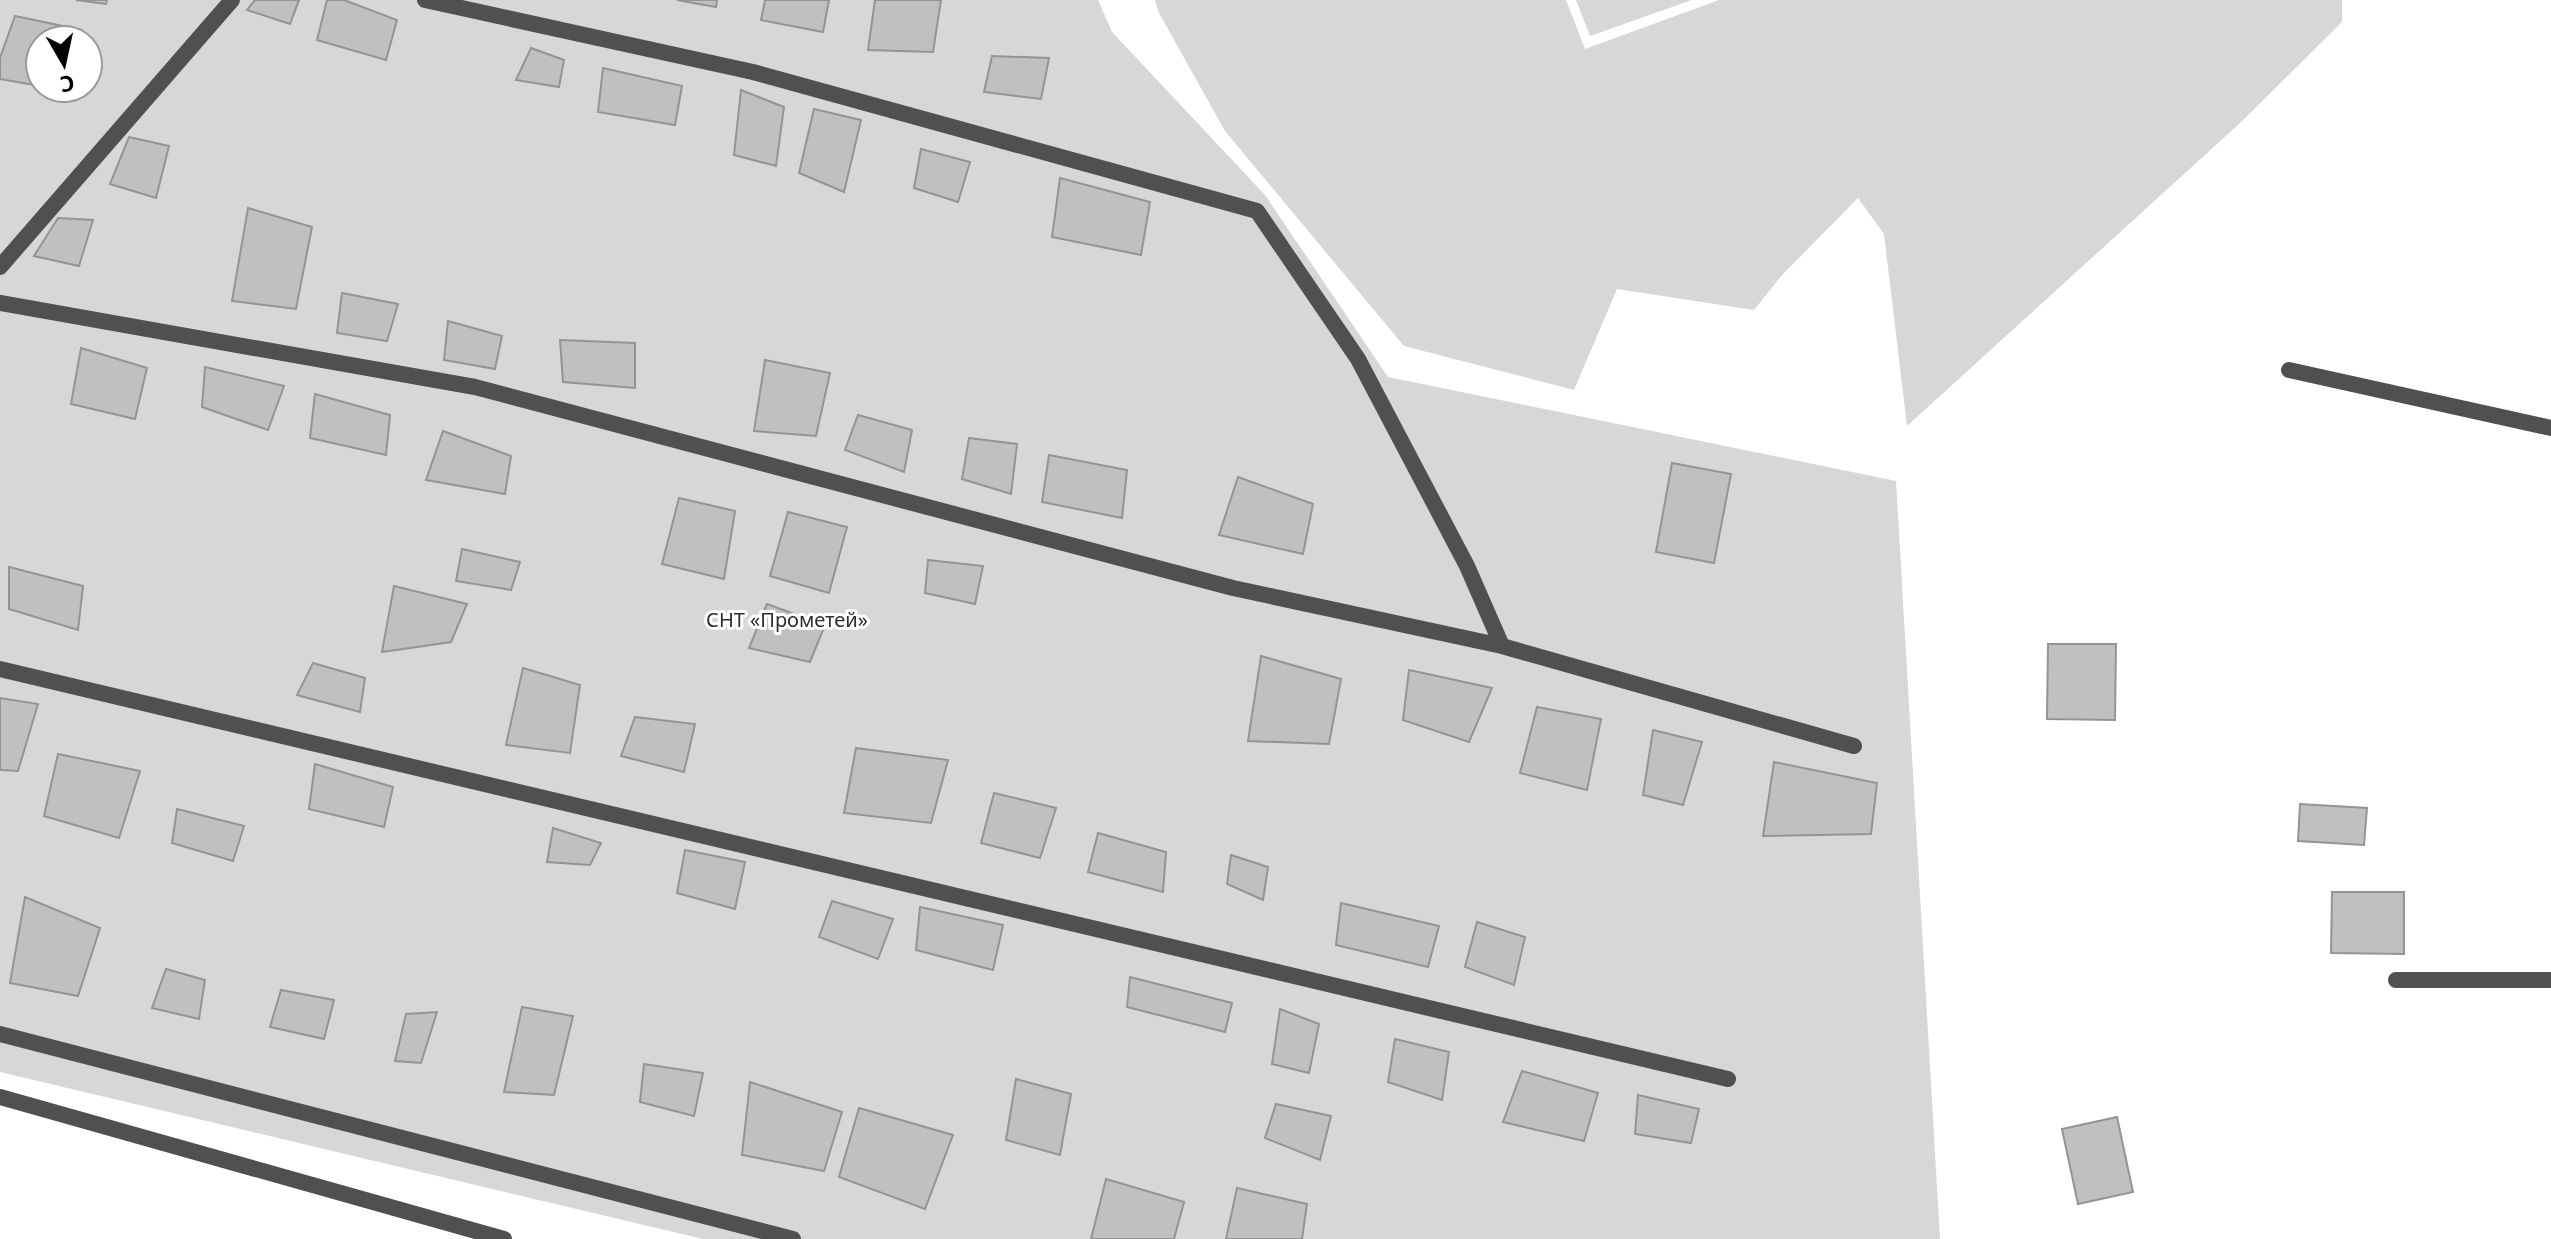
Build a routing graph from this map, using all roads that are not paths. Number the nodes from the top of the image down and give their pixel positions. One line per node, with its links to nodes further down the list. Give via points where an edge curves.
1 (232, 0): 3 (street)
2 (425, 0): 7 (street, via 753,72 1257,211 1358,359 1467,566)
3 (0, 267)
4 (0, 303): 7 (street, via 475,387 1233,588)
5 (2289, 370): 6 (street)
6 (2551, 428)
7 (1502, 646): 9 (street)
8 (0, 669): 13 (street)
9 (1854, 746)
10 (2396, 980): 11 (street)
11 (2551, 980)
12 (0, 1034): 16 (street)
13 (1728, 1079)
14 (0, 1097): 15 (street)
15 (504, 1239)
16 (793, 1239)

